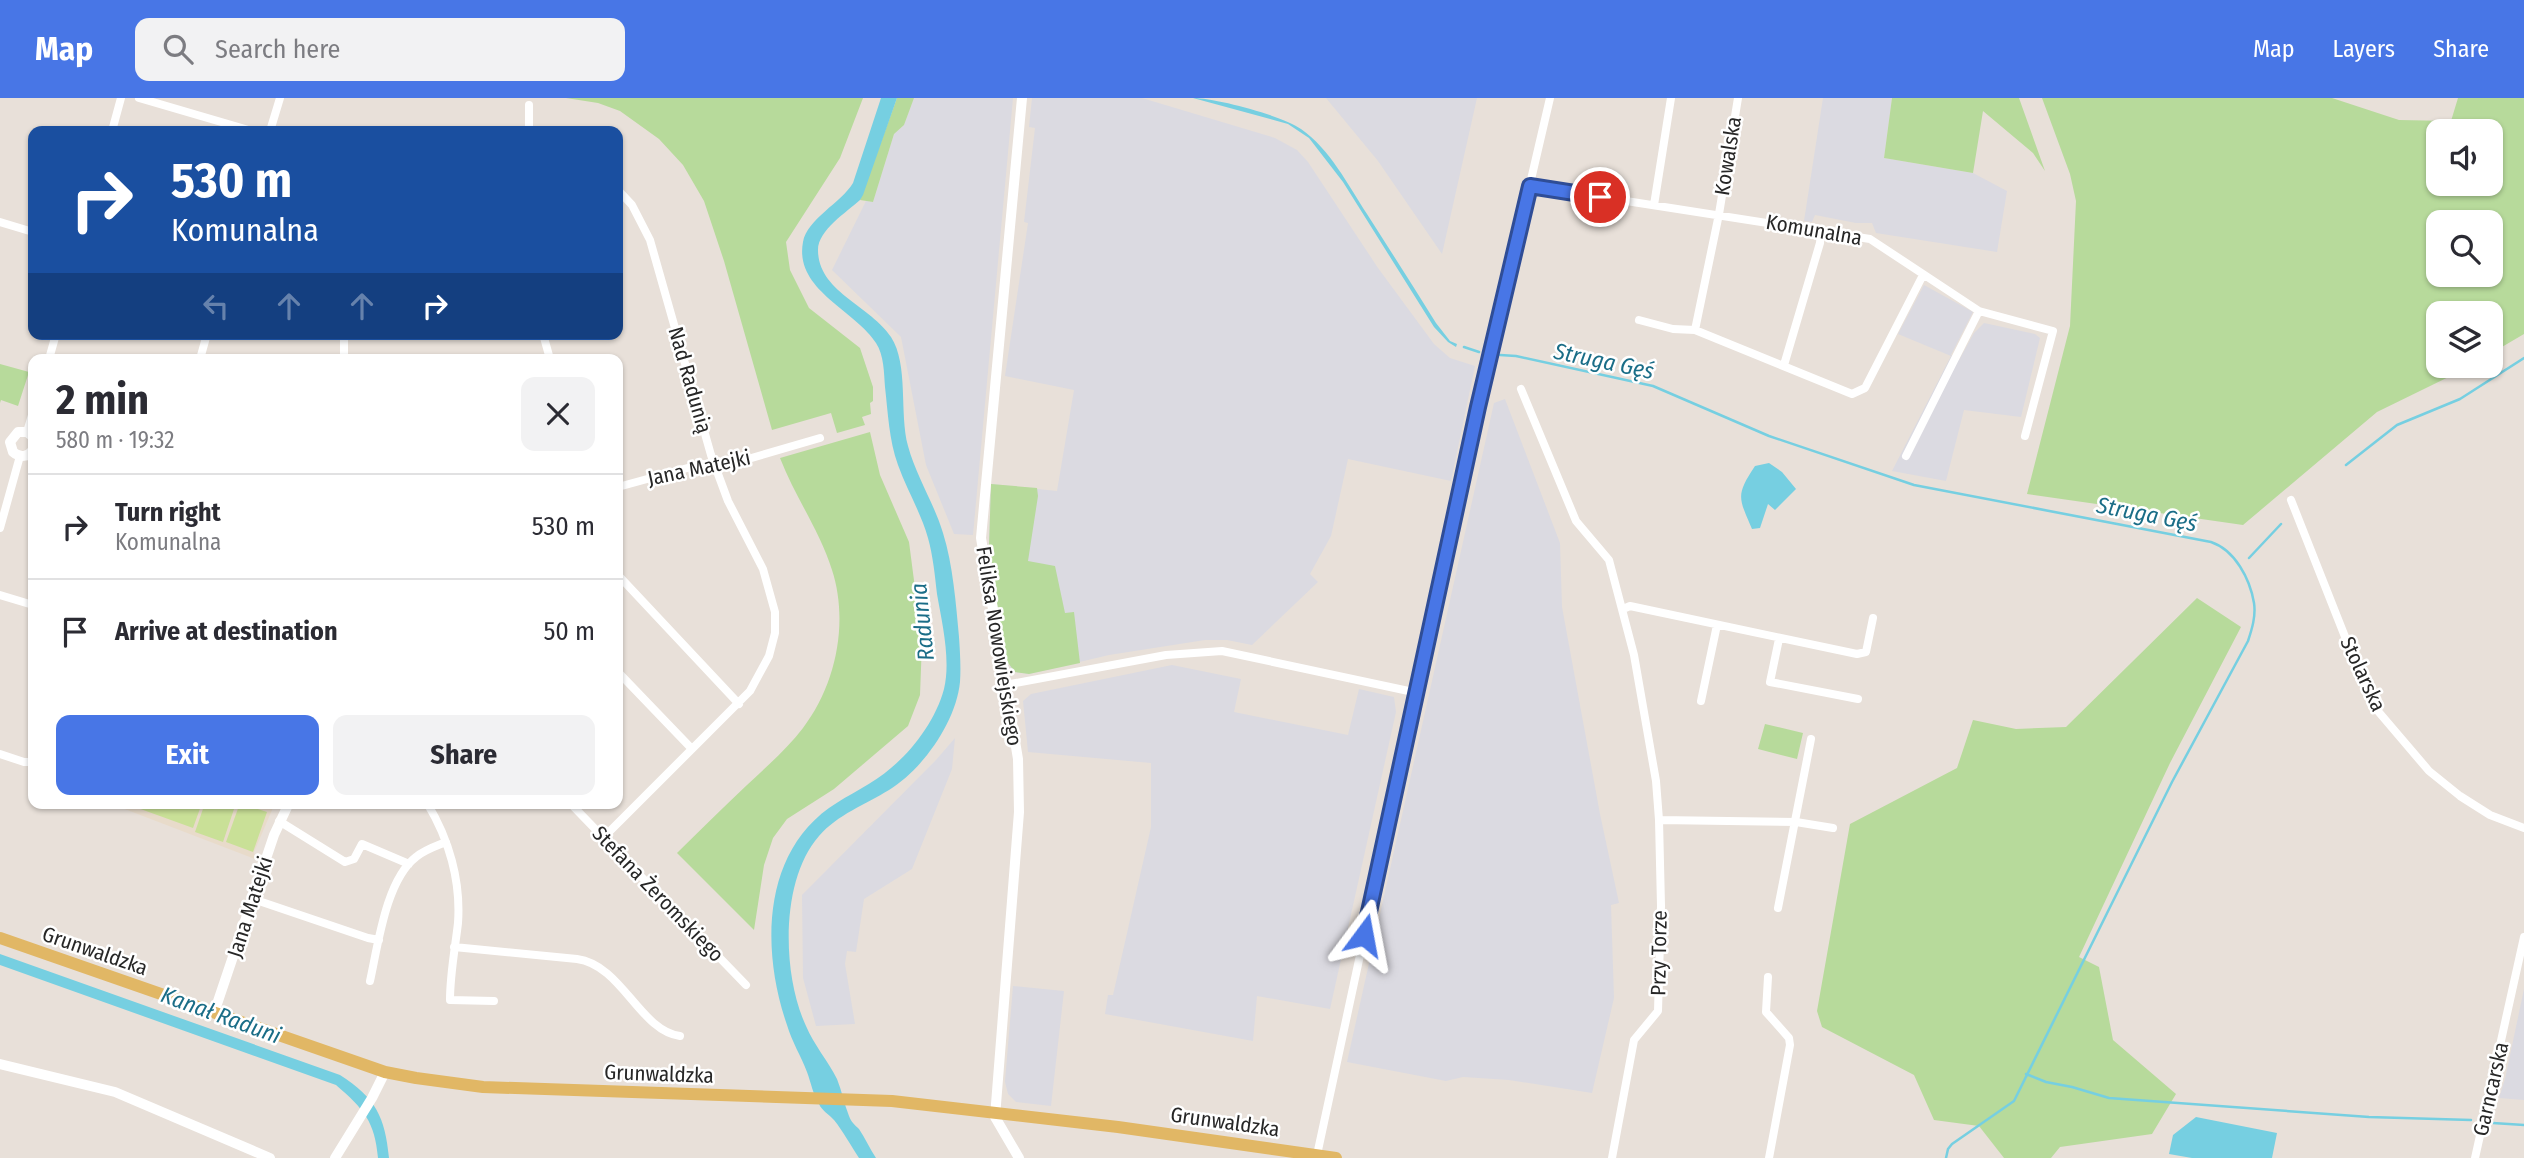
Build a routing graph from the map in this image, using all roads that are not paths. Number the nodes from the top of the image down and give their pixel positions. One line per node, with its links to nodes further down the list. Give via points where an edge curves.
1 (121, 98): 9 (street)
2 (139, 98): 10 (street)
3 (279, 98): 11 (street)
4 (1022, 98): 46 (street, Feliksa Nowowiejskiego, via 982,519 983,557)
5 (1550, 98): 13 (street)
6 (1671, 98): 15 (street)
7 (1738, 98): 16 (street, Kowalska)
8 (529, 105): 12 (street)
9 (113, 126)
10 (235, 126)
11 (271, 126)
12 (529, 126)
13 (1530, 186): 15 (street, Komunalna); 47 (street)
14 (623, 195): 34 (street, Nad Radunią, via 650,240)
15 (1654, 205): 16 (street, Komunalna)
16 (1719, 214): 19 (street, Komunalna); 23 (street, Kowalska)
17 (0, 222): 18 (street)
18 (28, 230)
19 (1821, 231): 20 (street, Komunalna, via 1870,239); 24 (street)
20 (1923, 275): 21 (street, Komunalna); 24 (street, via 1865,388 1852,394)
21 (1979, 311): 28 (street, Komunalna, via 2053,331); 33 (street)
22 (1639, 320): 23 (street, via 1673,330)
23 (1695, 330): 24 (street)
24 (1784, 365)
25 (1521, 389): 41 (street, Przy Torze, via 1576,521 1609,560)
26 (0, 433): 29 (street)
27 (28, 434): 29 (street, via 18,432)
28 (2025, 436)
29 (11, 438): 32 (street, via 11,449)
30 (820, 438): 34 (street, Jana Matejki)
31 (28, 454): 32 (street)
32 (20, 456): 37 (street)
33 (1906, 456)
34 (715, 466): 35 (street, Jana Matejki, via 702,464); 50 (street, Nad Radunią, via 763,569 775,612 769,656)
35 (623, 486)
36 (2291, 499): 62 (street, Stolarska, via 2377,710 2429,771 2460,796 2490,815)
37 (0, 528)
38 (623, 580): 50 (street)
39 (0, 595): 40 (street)
40 (28, 604)
41 (1623, 609): 43 (street, via 1630,606); 58 (street, Przy Torze, via 1643,696)
42 (1873, 618): 44 (street, via 1863,653)
43 (1717, 625): 44 (street); 49 (street)
44 (1779, 639): 48 (street, via 1770,682)
45 (623, 677): 52 (street)
46 (1005, 685): 47 (street, via 1166,655 1222,651); 80 (street, Feliksa Nowowiejskiego, via 1018,759 1019,812)
47 (1418, 692): 81 (street)
48 (1858, 699)
49 (1701, 701)
50 (739, 704): 52 (street, Nad Radunią)
51 (1811, 739): 60 (street)
52 (692, 749): 63 (street, Nad Radunią)
53 (0, 754): 54 (street)
54 (28, 762)
55 (286, 809): 59 (street, Jana Matejki)
56 (430, 809): 64 (street)
57 (576, 809): 63 (street, Stefana Żeromskiego)
58 (1659, 820): 60 (street); 86 (street, Przy Torze, via 1658,1011 1634,1040)
59 (279, 821): 65 (street, via 345,862 354,859 362,844); 66 (street, Jana Matejki)
60 (1796, 822): 61 (street); 67 (street)
61 (1833, 828)
62 (2524, 828)
63 (603, 838): 74 (street, Stefana Żeromskiego)
64 (446, 842): 65 (street); 71 (street, via 457,890)
65 (409, 864): 70 (street, via 386,908)
66 (253, 899): 70 (street); 76 (street, Jana Matejki)
67 (1778, 908)
68 (2524, 937): 88 (street, Garncarska)
69 (0, 939): 76 (main road, Grunwaldzka)
70 (379, 940): 73 (street)
71 (454, 947): 75 (street, via 450,1000); 77 (street, via 597,963 663,1032)
72 (1768, 977): 87 (street, via 1766,1012 1790,1045)
73 (370, 981)
74 (746, 985)
75 (494, 1001)
76 (214, 1013): 79 (main road, Grunwaldzka)
77 (680, 1036)
78 (0, 1064): 82 (street, via 115,1092)
79 (385, 1072): 80 (main road, Grunwaldzka, via 483,1087 892,1101); 83 (street)
80 (995, 1112): 81 (main road, Grunwaldzka); 84 (street)
81 (1317, 1155): 85 (main road, Grunwaldzka)
82 (270, 1158)
83 (335, 1158)
84 (1019, 1158)
85 (1336, 1158)
86 (1612, 1158)
87 (1769, 1158)
88 (2475, 1158)

